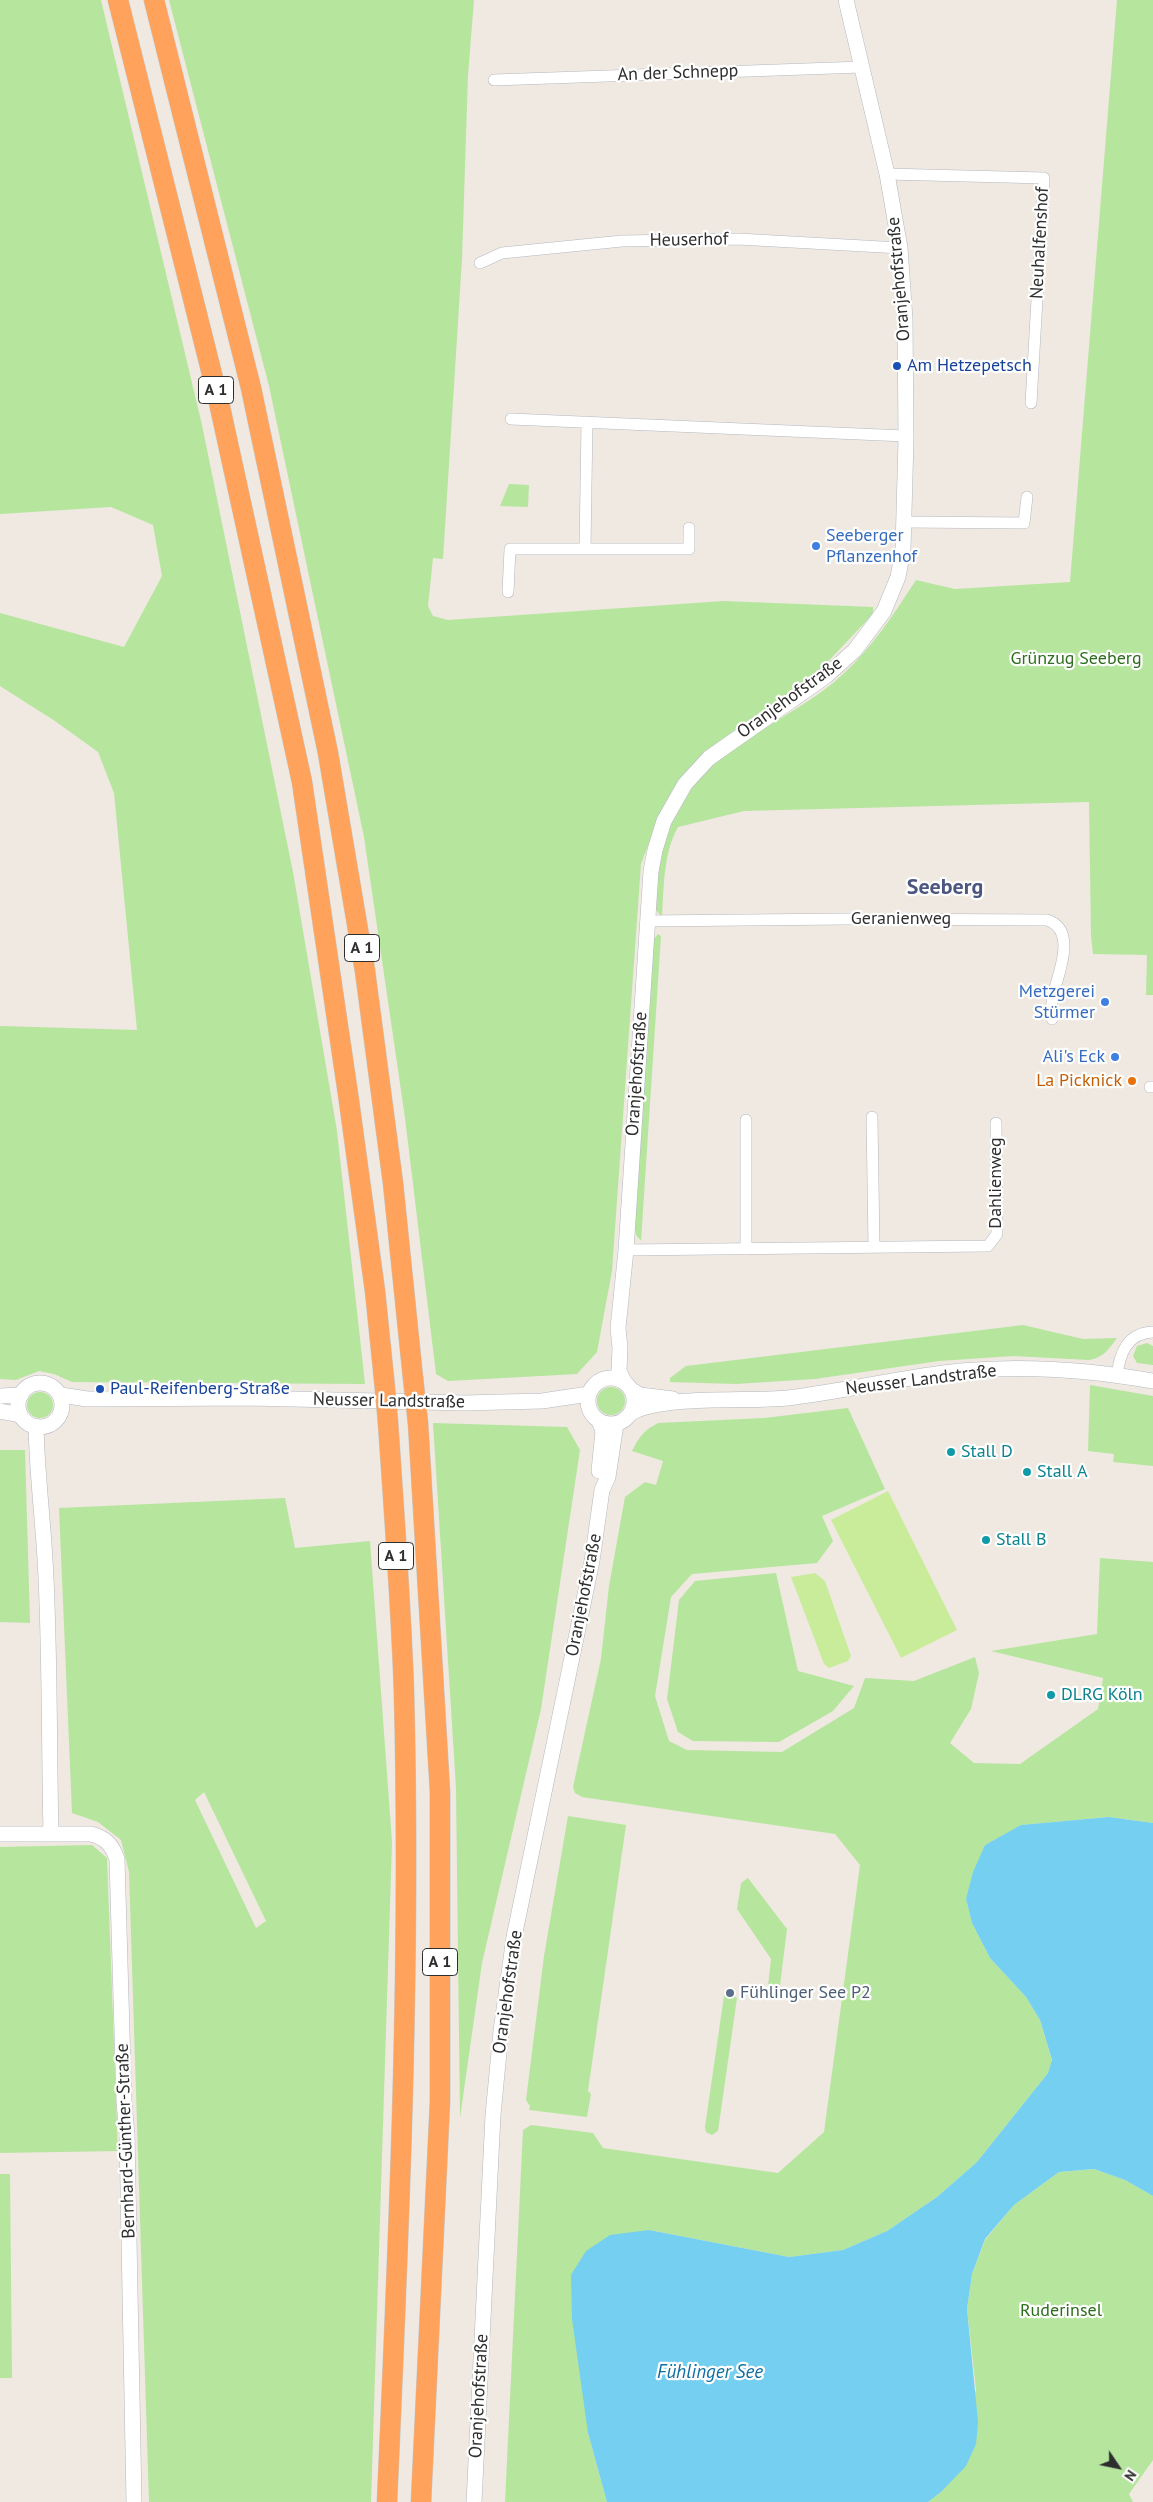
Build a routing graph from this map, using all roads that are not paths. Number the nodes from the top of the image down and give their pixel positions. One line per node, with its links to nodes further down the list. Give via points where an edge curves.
1 (118, 0): 50 (highway, A 1, bridge, via 218,398 302,782 375,1291 388,1422 404,1690 406,1802 402,2155)
2 (154, 0): 51 (highway, A 1, bridge, via 251,388 328,753 366,971 393,1183 418,1423 440,1792 440,2101)
3 (846, 0): 4 (street, Oranjehofstraße)
4 (862, 67): 5 (street, An der Schnepp); 6 (street, Oranjehofstraße)
5 (494, 80)
6 (888, 174): 7 (street, Oranjehofstraße); 9 (street, Neuhalfenshof, via 1044,178)
7 (900, 248): 8 (street, Heuserhof, via 738,240 622,242 502,253); 12 (street, Oranjehofstraße, via 905,319)
8 (480, 263)
9 (1031, 403)
10 (511, 419): 11 (street)
11 (587, 422): 12 (street); 16 (street)
12 (906, 436): 14 (street, Oranjehofstraße)
13 (1027, 496): 14 (street, via 1024,524)
14 (904, 522): 18 (street, Oranjehofstraße, via 903,550 892,595 864,640 826,676 709,758 685,784 664,821 655,850)
15 (689, 528): 16 (street, via 689,549)
16 (585, 549): 17 (street, via 510,549)
17 (508, 592)
18 (647, 921): 19 (street, Geranienweg, via 1047,920 1058,926 1064,940 1052,999); 25 (street, Oranjehofstraße)
19 (1052, 1019)
20 (872, 1117): 23 (street)
21 (746, 1120): 24 (street)
22 (996, 1123): 23 (street, Dahlienweg, via 998,1218 997,1234 992,1242 988,1246 972,1247)
23 (874, 1247): 24 (street, Dahlienweg)
24 (746, 1248): 25 (street, Dahlienweg)
25 (626, 1250): 26 (street, Oranjehofstraße)
26 (618, 1328): 29 (street, Oranjehofstraße); 31 (street, Oranjehofstraße, via 619,1371)
27 (1153, 1332): 28 (street, via 1131,1338 1124,1347)
28 (1117, 1375): 30 (street, Neusser Landstraße); 38 (street, Neusser Landstraße, via 1017,1369 961,1371 788,1398)
29 (606, 1378): 31 (street); 32 (street)
30 (1153, 1381)
31 (628, 1385): 38 (street, Neusser Landstraße, via 640,1395); 41 (street, via 635,1402)
32 (589, 1394): 37 (street, Neusser Landstraße); 43 (street)
33 (21, 1395): 34 (street, Neusser Landstraße, via 38,1384 52,1387); 35 (street, Neusser Landstraße); 42 (street)
34 (61, 1395): 36 (street, Neusser Landstraße); 39 (street)
35 (0, 1396)
36 (87, 1399): 37 (street, Neusser Landstraße); 39 (street, Neusser Landstraße)
37 (542, 1401): 43 (street, Neusser Landstraße)
38 (689, 1401): 41 (street, Neusser Landstraße, via 640,1408)
39 (61, 1411): 45 (street, Neusser Landstraße, via 54,1422)
40 (0, 1412): 42 (street)
41 (631, 1413): 44 (street)
42 (20, 1415): 45 (street)
43 (595, 1416): 44 (street); 46 (street, Oranjehofstraße, via 602,1431 598,1476)
44 (616, 1424): 46 (street, Oranjehofstraße, via 608,1477)
45 (41, 1426): 48 (street, via 37,1471 46,1579)
46 (602, 1490): 52 (street, Oranjehofstraße, via 592,1561 514,1937 502,2031 494,2115)
47 (0, 1834): 48 (street, Bernhard-Günther-Straße)
48 (50, 1834): 49 (street, Bernhard-Günther-Straße, via 102,1837 112,1846 119,1872)
49 (134, 2502)
50 (388, 2502)
51 (421, 2502)
52 (474, 2502)

